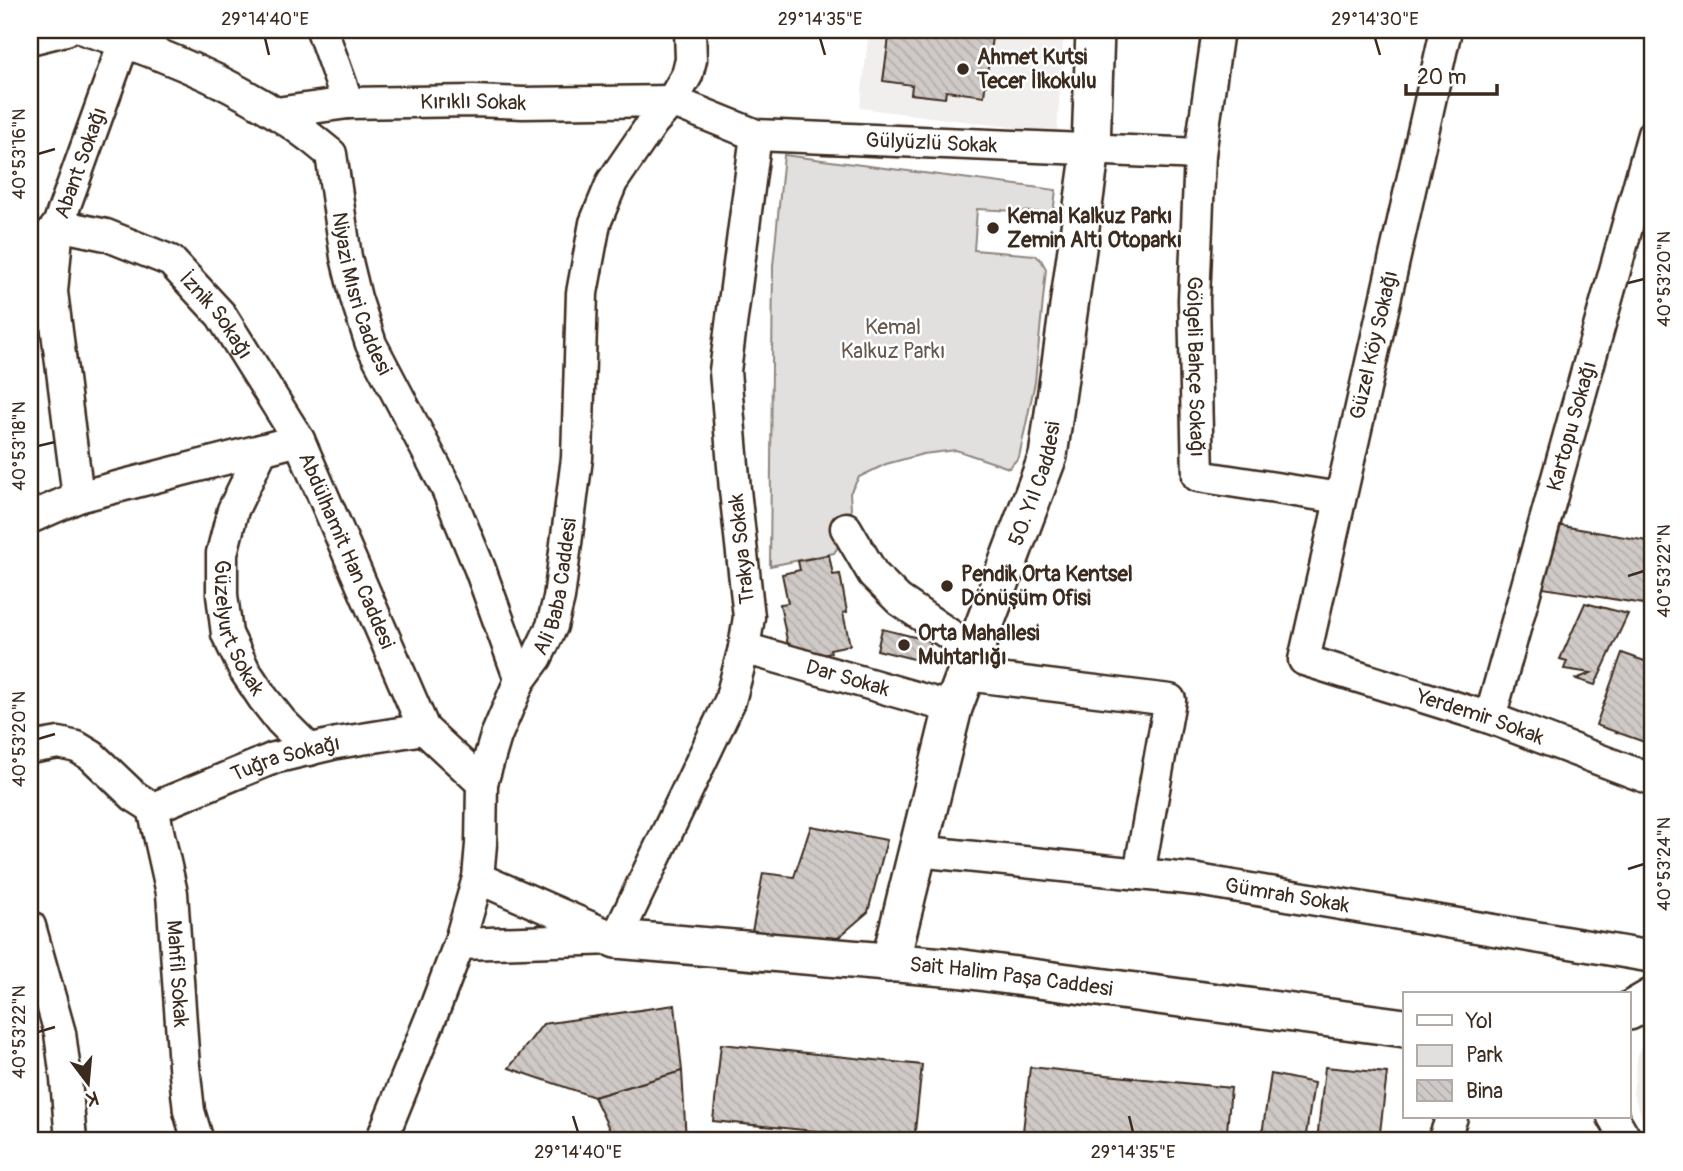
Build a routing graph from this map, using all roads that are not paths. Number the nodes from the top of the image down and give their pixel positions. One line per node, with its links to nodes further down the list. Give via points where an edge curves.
1 (66, 30): 8 (street)
2 (321, 30): 10 (street)
3 (690, 30): 9 (street, Ali Baba Caddesi, via 691,60)
4 (1095, 30): 14 (street, 50. Yıl Caddesi)
5 (1218, 30): 15 (street, Gölgeli Bahçe Sokağı)
6 (1446, 30): 21 (street, Güzel Köy Sokağı)
7 (104, 34): 11 (street, Niyazi Mısri Caddesi, via 184,63); 16 (street, Abant Sokağı)
8 (30, 39)
9 (672, 102): 10 (street, Kırıklı Sokak); 13 (street, Gülyüzlü Sokak); 27 (street, Ali Baba Caddesi, via 612,182 595,223 583,293 577,458 559,598 552,626)
10 (348, 103): 11 (street, Kırıklı Sokak)
11 (276, 113): 27 (street, Niyazi Mısri Caddesi, via 331,154 346,257 371,344 447,489)
12 (1653, 134): 29 (street, Kartopu Sokağı)
13 (756, 135): 14 (street, Gülyüzlü Sokak); 24 (street, Trakya Sokak, via 725,371 749,617)
14 (1091, 149): 15 (street, Gülyüzlü Sokak); 26 (street, 50. Yıl Caddesi, via 1048,456)
15 (1200, 154): 21 (street, Gölgeli Bahçe Sokağı, via 1194,300 1198,476)
16 (58, 225): 17 (street); 18 (street, İznik Sokağı, via 106,234 171,261 221,315); 20 (street, Abant Sokağı, via 52,292)
17 (30, 258)
18 (299, 440): 19 (street, Abdülhamit Han Caddesi); 30 (street, Abdülhamit Han Caddesi)
19 (262, 450): 20 (street, Abdülhamit Han Caddesi); 32 (street, Güzelyurt Sokak, via 233,510 222,553 227,634 263,698)
20 (78, 497): 22 (street, Abdülhamit Han Caddesi)
21 (1340, 498): 25 (street, Güzel Köy Sokağı)
22 (30, 518)
23 (846, 528): 26 (street, via 873,574)
24 (744, 648): 28 (street, Dar Sokak); 40 (street, Trakya Sokak, via 730,701)
25 (1304, 660): 29 (street, Yerdemir Sokak)
26 (971, 664): 28 (street, 50. Yıl Caddesi); 37 (street, via 1170,700)
27 (520, 680): 34 (street, Ali Baba Caddesi)
28 (953, 708): 36 (street, 50. Yıl Caddesi)
29 (1490, 718): 33 (street, Yerdemir Sokak)
30 (424, 729): 32 (street, Tuğra Sokağı); 34 (street, Abdülhamit Han Caddesi)
31 (30, 748): 35 (street, via 59,743 77,747)
32 (310, 750): 35 (street, Tuğra Sokağı, via 274,758)
33 (1653, 780)
34 (482, 783): 38 (street, Ali Baba Caddesi)
35 (153, 808): 50 (street, Mahfil Sokak, via 172,892 184,1066)
36 (917, 850): 37 (street, Gümrah Sokak); 43 (street, 50. Yıl Caddesi)
37 (1139, 874): 42 (street, Gümrah Sokak)
38 (478, 878): 40 (street); 41 (street, Ali Baba Caddesi)
39 (30, 926): 49 (street, via 60,1033)
40 (617, 939): 41 (street); 43 (street, Sait Halim Paşa Caddesi)
41 (458, 944): 51 (street, Ali Baba Caddesi)
42 (1653, 957)
43 (890, 962): 46 (street, Sait Halim Paşa Caddesi)
44 (1653, 997): 45 (street)
45 (1630, 1010)
46 (1403, 1028)
47 (1452, 1118): 52 (street)
48 (1614, 1118): 53 (street)
49 (71, 1141)
50 (198, 1141)
51 (381, 1141)
52 (1443, 1141)
53 (1627, 1141)

